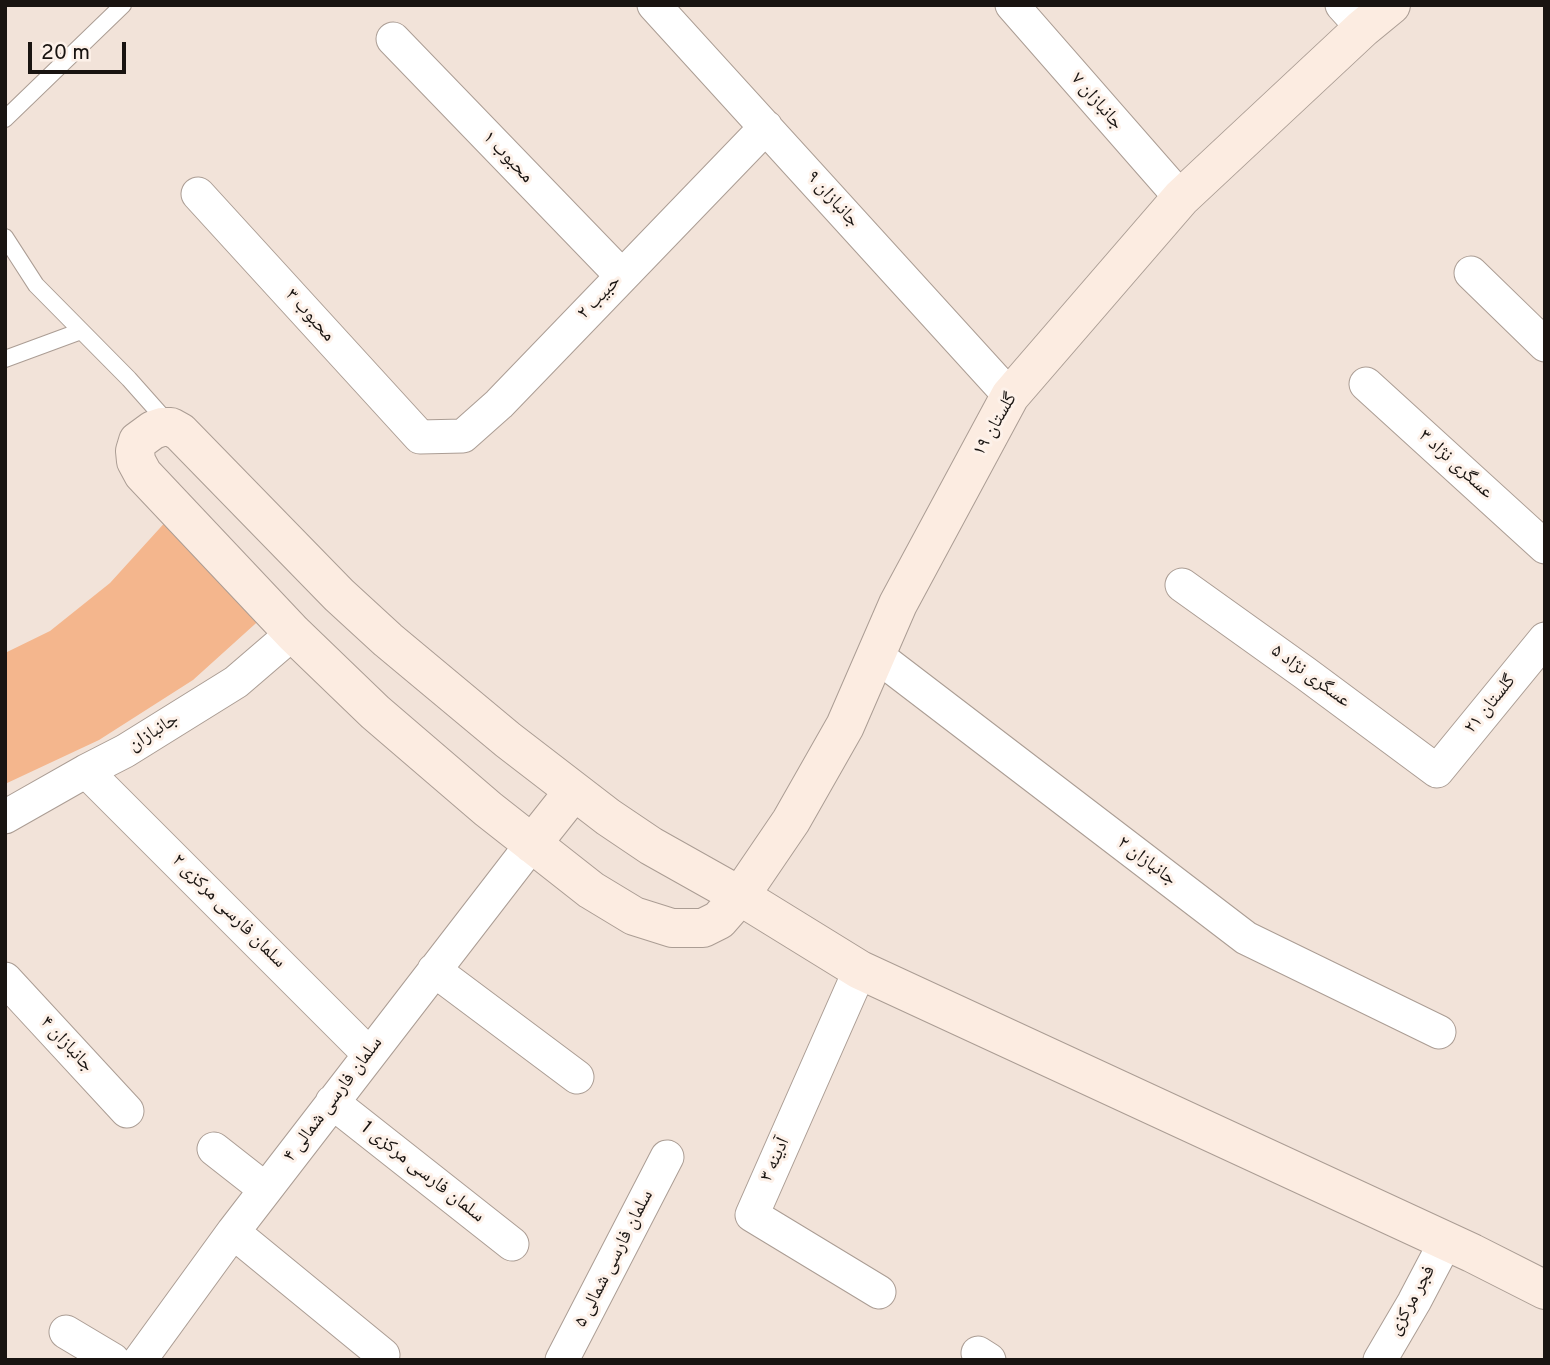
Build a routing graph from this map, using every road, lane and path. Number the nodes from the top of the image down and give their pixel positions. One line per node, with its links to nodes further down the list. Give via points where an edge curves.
1 (123, 5): 6 (lane)
2 (654, 5): 7 (street, جانبازان ۹)
3 (1012, 5): 9 (street, جانبازان ۷)
4 (1365, 13): 9 (main road, گلستان ۱۹)
5 (393, 39): 12 (street, محبوب ۱)
6 (5, 119)
7 (766, 127): 12 (street, حبیب ۲); 17 (street, جانبازان ۹)
8 (198, 194): 19 (street, محبوب ۳)
9 (1181, 198): 17 (main road, گلستان ۱۹)
10 (5, 237): 13 (lane, via 36,285)
11 (1471, 274): 14 (street)
12 (622, 276): 19 (street, حبیب ۲, via 463,436)
13 (81, 331): 15 (lane); 18 (lane)
14 (1545, 345)
15 (5, 359)
16 (1366, 384): 20 (street, عسگری نژاد ۳)
17 (1010, 396): 25 (main road, گلستان ۱۹, via 898,604)
18 (174, 429): 22 (main road); 23 (main road, گلستان ۱۹, via 153,430 138,442 136,461)
19 (420, 437)
20 (1545, 547)
21 (1182, 585): 27 (street, عسگری نژاد ۵)
22 (337, 593): 23 (main road); 28 (main road)
23 (293, 633): 26 (street, جانبازان, via 236,682); 30 (main road, گلستان ۱۹, via 375,712)
24 (1545, 639): 27 (street, گلستان ۲۱)
25 (876, 654): 31 (main road, گلستان ۱۹, via 845,726 791,821); 35 (street, جانبازان ۲, via 1246,938)
26 (86, 771): 29 (street, جانبازان); 36 (street, سلمان فارسی مرکزی ۲)
27 (1437, 771)
28 (574, 791): 30 (main road); 31 (main road, via 650,846)
29 (5, 817)
30 (532, 844): 31 (main road, گلستان ۱۹, via 591,890 634,916 672,928 703,928 719,920); 32 (street, سلمان فارسی شمالی ۴)
31 (740, 896): 33 (main road)
32 (433, 970): 36 (street, سلمان فارسی شمالی ۴); 37 (street)
33 (860, 970): 44 (main road); 47 (street, آدینه ۳, via 752,1214)
34 (5, 979): 39 (street, جانبازان ۴)
35 (1439, 1032)
36 (369, 1054): 38 (street, سلمان فارسی شمالی ۴)
37 (577, 1077)
38 (332, 1102): 42 (street, سلمان فارسی شمالی ۴); 45 (street, سلمان فارسی مرکزی 1)
39 (127, 1111)
40 (214, 1149): 42 (street)
41 (667, 1157): 52 (street, سلمان فارسی شمالی ۵)
42 (265, 1189): 43 (street, سلمان فارسی شمالی ۴)
43 (233, 1232): 49 (street); 51 (street, سلمان فارسی شمالی ۴)
44 (1446, 1241): 46 (main road); 53 (street, فجر مرکزی)
45 (512, 1244)
46 (1545, 1290)
47 (879, 1292)
48 (66, 1332): 50 (street)
49 (383, 1355)
50 (113, 1360)
51 (139, 1360)
52 (562, 1360)
53 (1380, 1360)

